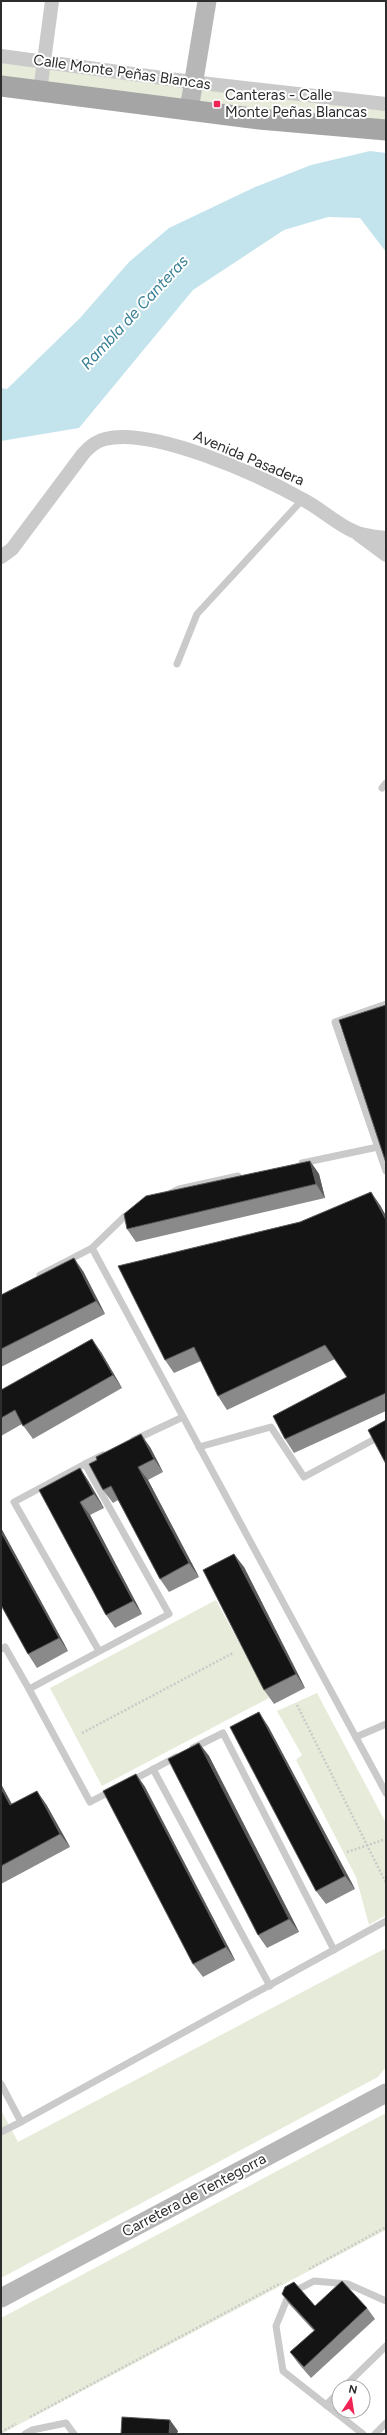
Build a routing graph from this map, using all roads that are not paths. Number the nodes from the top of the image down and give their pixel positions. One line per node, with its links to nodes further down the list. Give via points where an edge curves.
1 (52, 1): 4 (street)
2 (207, 1): 5 (main road)
3 (1, 56): 4 (street, Calle Monte Peñas Blancas)
4 (43, 62): 5 (street, Calle Monte Peñas Blancas); 7 (street)
5 (192, 82): 8 (street, Calle Monte Peñas Blancas); 9 (main road)
6 (1, 86): 7 (main road, Calle Monte Peñas Blancas)
7 (40, 91): 9 (main road, Calle Monte Peñas Blancas)
8 (386, 104)
9 (189, 110): 10 (main road, Calle Monte Peñas Blancas)
10 (386, 130)
11 (303, 499): 12 (street, Avenida Pasadera); 15 (street, Avenida Pasadera, via 244,471 182,448 135,437 105,439 93,444 83,454 12,549); 16 (lane, via 197,614)
12 (354, 531): 13 (street, Avenida Pasadera); 14 (street)
13 (386, 538)
14 (386, 555)
15 (1, 557)
16 (177, 664)
17 (386, 1004): 18 (lane, via 335,1022)
18 (378, 1148): 19 (lane); 20 (lane)
19 (294, 1165)
20 (386, 1171)
21 (248, 1174): 22 (lane, via 179,1189)
22 (158, 1199)
23 (138, 1210): 24 (lane, via 124,1217)
24 (92, 1248): 25 (lane); 26 (lane)
25 (36, 1277)
26 (183, 1417): 28 (lane); 29 (lane)
27 (386, 1434): 29 (lane, via 304,1477 271,1427)
28 (127, 1444)
29 (199, 1447): 36 (lane)
30 (113, 1451): 31 (lane)
31 (85, 1464): 33 (lane, via 169,1614); 33 (lane, via 14,1502)
32 (1, 1649): 34 (lane, via 5,1647)
33 (99, 1650): 34 (lane)
34 (29, 1688): 39 (lane, via 90,1802)
35 (386, 1724): 36 (lane)
36 (356, 1737): 40 (lane)
37 (153, 1769): 38 (lane); 42 (lane, via 223,1733); 43 (lane)
38 (125, 1783)
39 (118, 1787)
40 (386, 1793)
41 (386, 1921): 42 (lane)
42 (334, 1950): 43 (lane)
43 (270, 1986): 46 (lane)
44 (1, 2084): 46 (lane)
45 (386, 2092): 48 (main road, Carretera de Tentegorra)
46 (21, 2122): 47 (lane)
47 (1, 2132)
48 (1, 2298)
49 (386, 2301): 53 (lane, via 348,2284 321,2281 314,2281 289,2294 276,2326 283,2371)
50 (386, 2346): 51 (lane)
51 (352, 2379)
52 (331, 2400): 53 (lane)
53 (326, 2405): 57 (lane)
54 (386, 2423): 58 (lane)
55 (25, 2434): 56 (lane, via 32,2430 66,2423)
56 (74, 2434)
57 (363, 2434)
58 (375, 2434)

